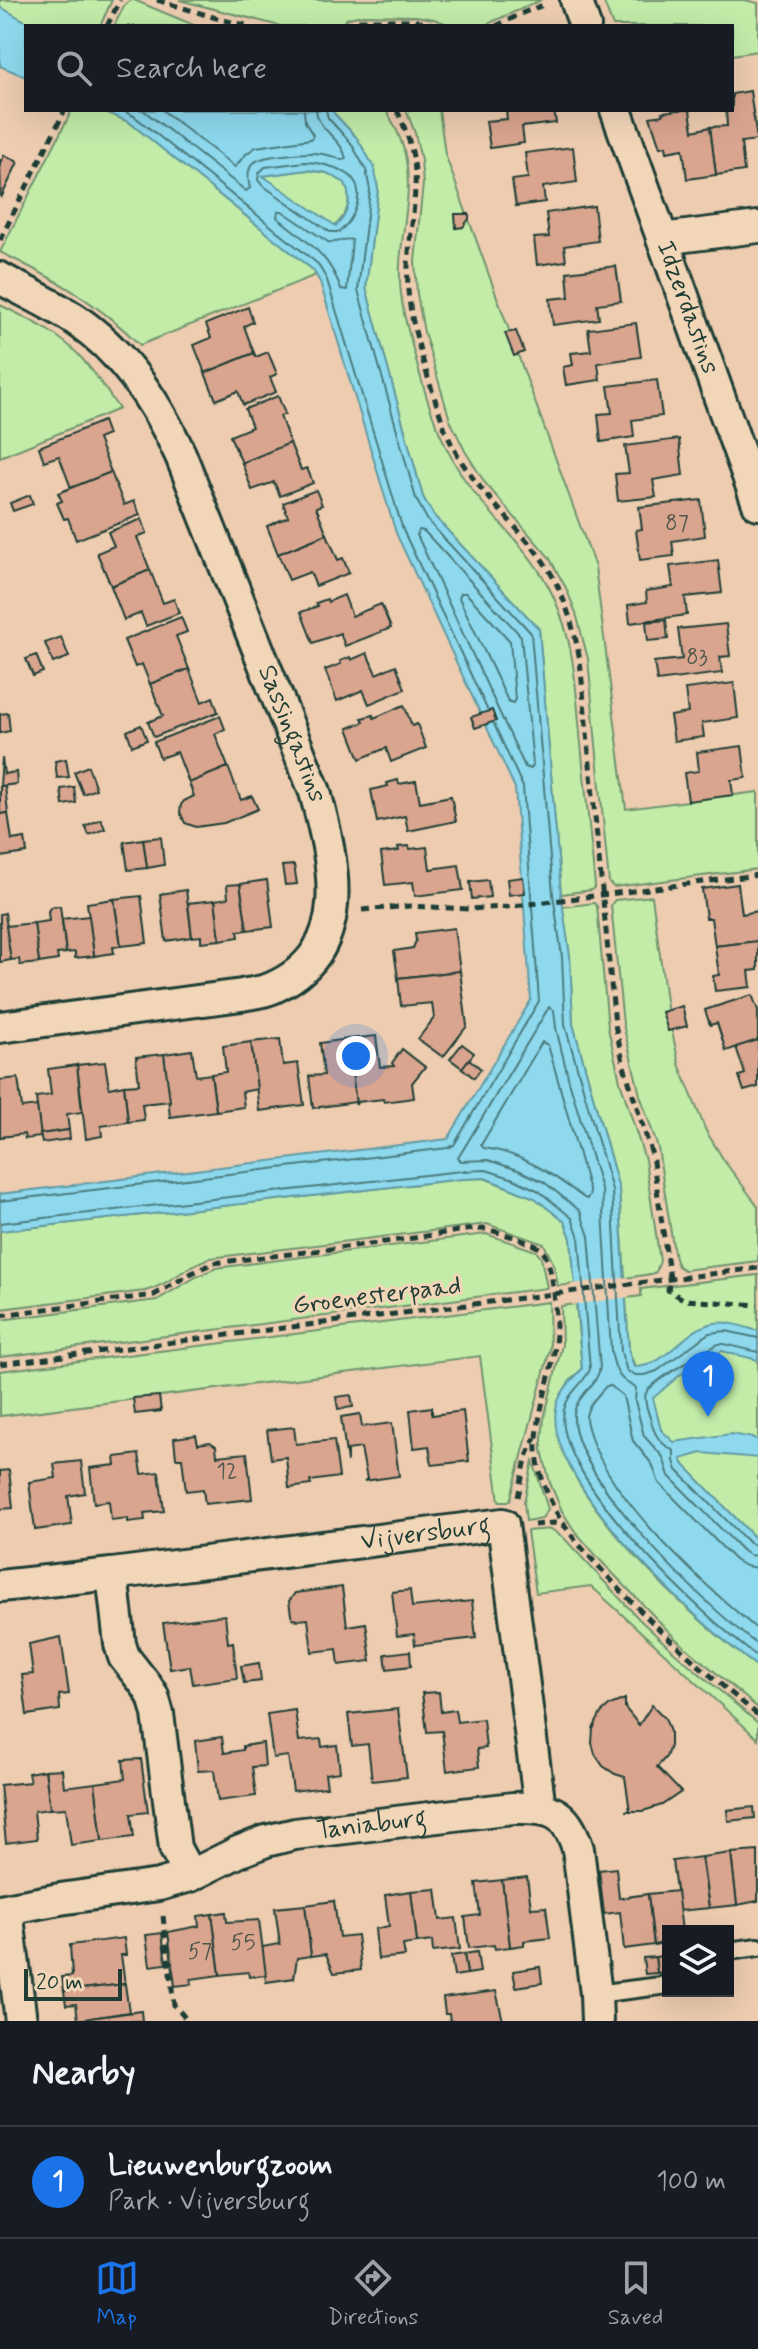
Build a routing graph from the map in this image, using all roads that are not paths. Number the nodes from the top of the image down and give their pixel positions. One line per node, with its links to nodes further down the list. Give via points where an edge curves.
1 (576, 0): 2 (street)
2 (584, 24)
3 (617, 112): 5 (street, Idzerdastins)
4 (758, 227): 5 (street)
5 (662, 239): 7 (street, Idzerdastins)
6 (0, 278): 8 (street, Sassingastins, via 103,341 162,415 315,792 333,909 330,928 310,962 271,989)
7 (758, 504)
8 (0, 1027)
9 (112, 1574): 10 (street, Vijversburg); 11 (street, Vijversburg, via 503,1524); 12 (street, via 120,1644 153,1696 175,1848)
10 (0, 1586)
11 (540, 1808): 12 (street, Taniaburg, via 295,1834 238,1852); 17 (street, via 563,1818 578,1849)
12 (190, 1876): 13 (street, Taniaburg)
13 (3, 1910): 18 (street, Taniaburg)
14 (758, 1947): 15 (lane)
15 (734, 1950)
16 (662, 1987): 17 (lane)
17 (597, 2008)
18 (21, 2021)

